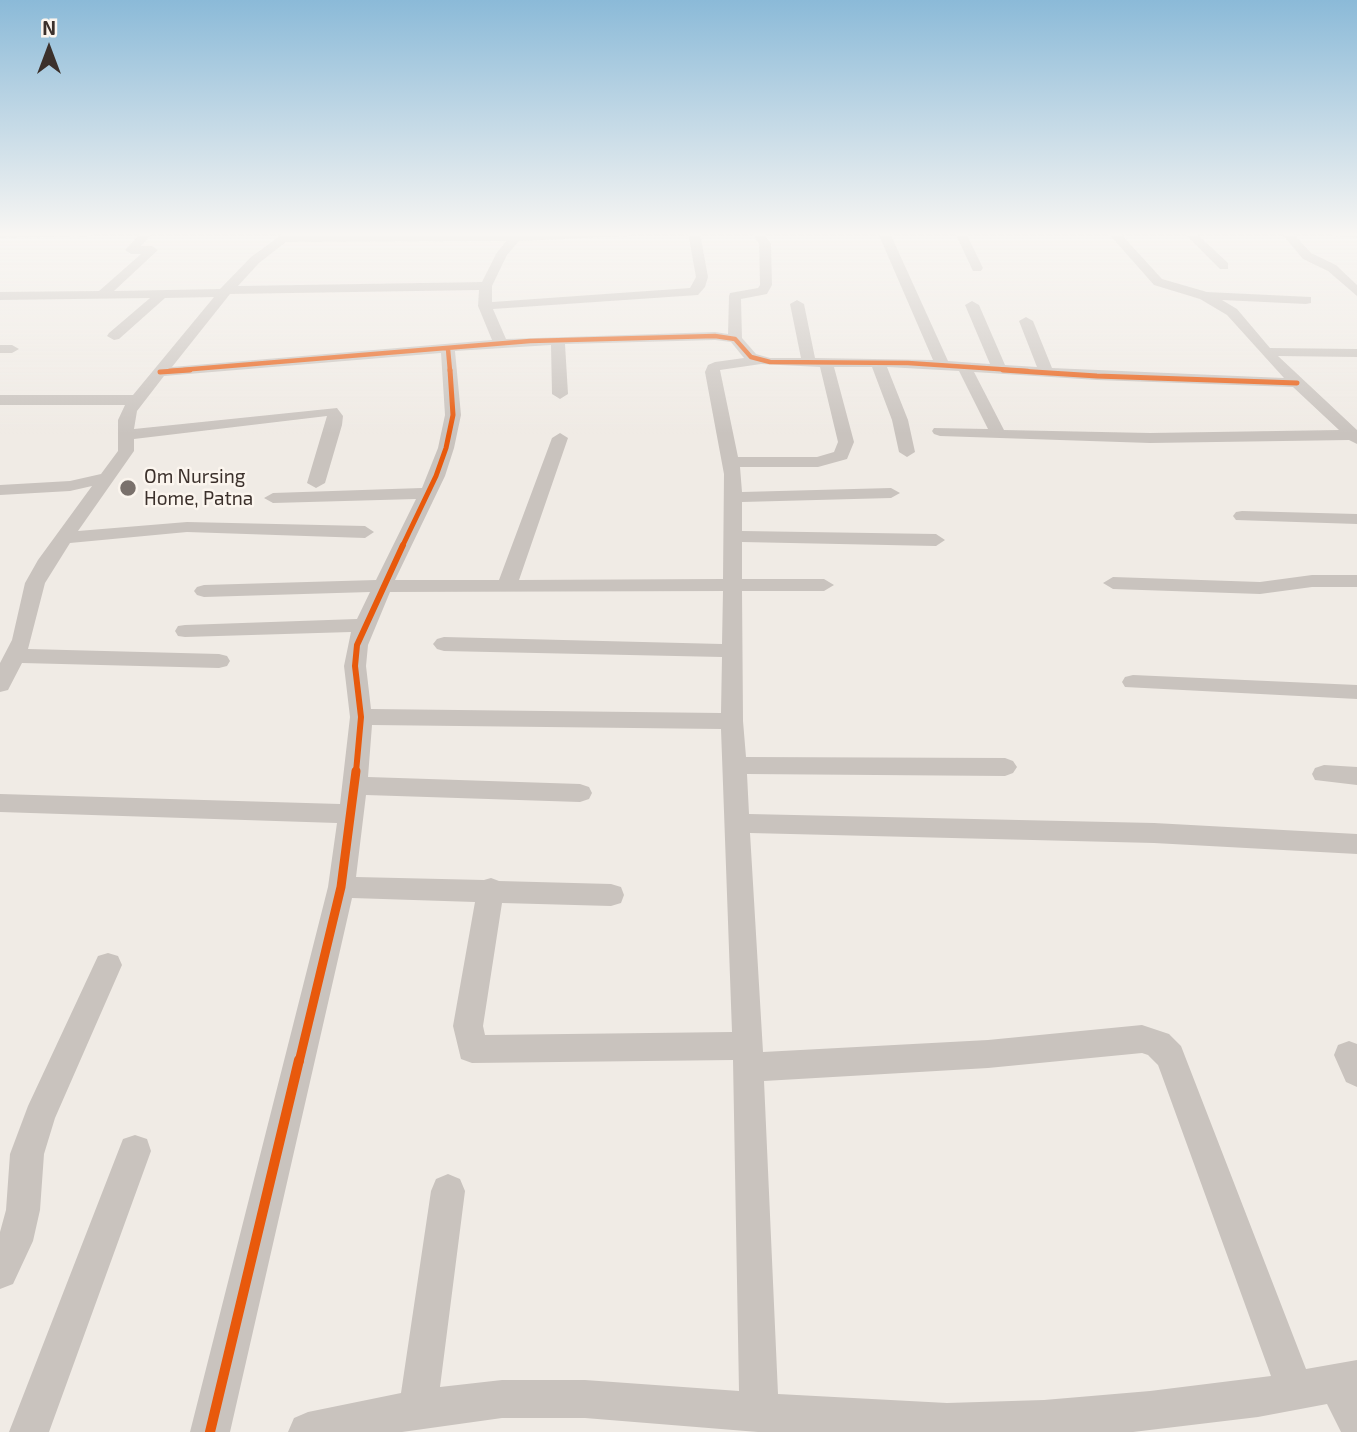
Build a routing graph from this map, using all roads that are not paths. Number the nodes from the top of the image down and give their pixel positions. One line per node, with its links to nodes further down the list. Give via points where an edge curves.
1 (155, 300): 14 (street)
2 (218, 300): 27 (street)
3 (485, 300): 12 (street)
4 (577, 300): 12 (street)
5 (735, 300): 15 (street)
6 (914, 300): 24 (street)
7 (1211, 300): 19 (street, via 1232,312)
8 (1302, 300): 9 (street)
9 (1306, 300)
10 (797, 304): 22 (street)
11 (972, 305): 26 (street)
12 (485, 306): 17 (street)
13 (1026, 321): 28 (street)
14 (114, 336)
15 (735, 339): 16 (street, via 698,335); 21 (street)
16 (558, 340): 17 (street); 30 (street)
17 (500, 344): 18 (street)
18 (448, 349): 27 (street); 43 (street, via 453,415)
19 (1266, 352): 20 (street); 29 (street)
20 (1357, 353)
21 (760, 360): 22 (street); 39 (street, via 713,368)
22 (818, 362): 23 (street); 39 (street, via 846,442 841,454 818,463)
23 (878, 363): 24 (street); 38 (street, via 900,419)
24 (943, 366): 25 (street)
25 (964, 367): 26 (street); 34 (street)
26 (999, 369): 28 (street)
27 (160, 373): 31 (street)
28 (1046, 373): 29 (street)
29 (1297, 383): 36 (street)
30 (560, 394)
31 (136, 400): 32 (street); 35 (street, via 126,420)
32 (1, 402)
33 (940, 431): 34 (street)
34 (998, 433): 36 (street)
35 (126, 435): 40 (street, via 126,451); 41 (street, via 331,411 334,425)
36 (1355, 437)
37 (560, 438): 56 (street)
38 (907, 452)
39 (731, 462): 45 (street)
40 (107, 478): 42 (street, via 70,486); 51 (street)
41 (316, 483)
42 (0, 490)
43 (428, 493): 46 (street); 58 (street)
44 (891, 493): 45 (street)
45 (733, 497): 50 (street)
46 (273, 498)
47 (1242, 516): 48 (street)
48 (1357, 519)
49 (365, 532): 51 (street, via 187,527)
50 (733, 536): 52 (street); 55 (street)
51 (64, 537): 64 (street, via 35,583)
52 (936, 540)
53 (1357, 581): 54 (street, via 1260,588)
54 (1113, 583)
55 (733, 584): 56 (street); 57 (street); 63 (street)
56 (507, 585): 58 (street)
57 (824, 585)
58 (383, 586): 59 (street); 60 (street)
59 (204, 591)
60 (363, 625): 61 (street); 69 (street, via 355,666)
61 (185, 631)
62 (444, 644): 63 (street)
63 (733, 651): 70 (street)
64 (16, 656): 65 (street); 67 (street)
65 (219, 661)
66 (1133, 682): 68 (street)
67 (0, 685)
68 (1357, 692)
69 (361, 717): 70 (street); 75 (street)
70 (732, 721): 71 (street)
71 (734, 765): 72 (street); 79 (street)
72 (1005, 767)
73 (1324, 774): 74 (street)
74 (1357, 776)
75 (355, 786): 76 (street); 78 (street)
76 (580, 793)
77 (0, 803): 78 (street)
78 (351, 814): 81 (street)
79 (737, 823): 80 (street, via 1154,833); 85 (street)
80 (1357, 844)
81 (341, 887): 82 (street); 96 (street)
82 (491, 889): 83 (street); 85 (street, via 468,1026 472,1049)
83 (611, 895)
84 (108, 965): 88 (street, via 39,1117 27,1153 23,1210)
85 (748, 1057): 90 (street, via 988,1054 1142,1039 1158,1044 1177,1073); 92 (street)
86 (135, 1151): 95 (street)
87 (448, 1191): 91 (street)
88 (0, 1271)
89 (1347, 1380): 90 (street); 94 (street)
90 (1295, 1390): 93 (street)
91 (418, 1409): 92 (street, via 502,1399 586,1399); 97 (street)
92 (759, 1413): 93 (street, via 947,1423)
93 (1131, 1422)
94 (1357, 1422)
95 (29, 1432)
96 (210, 1432)
97 (308, 1432)

